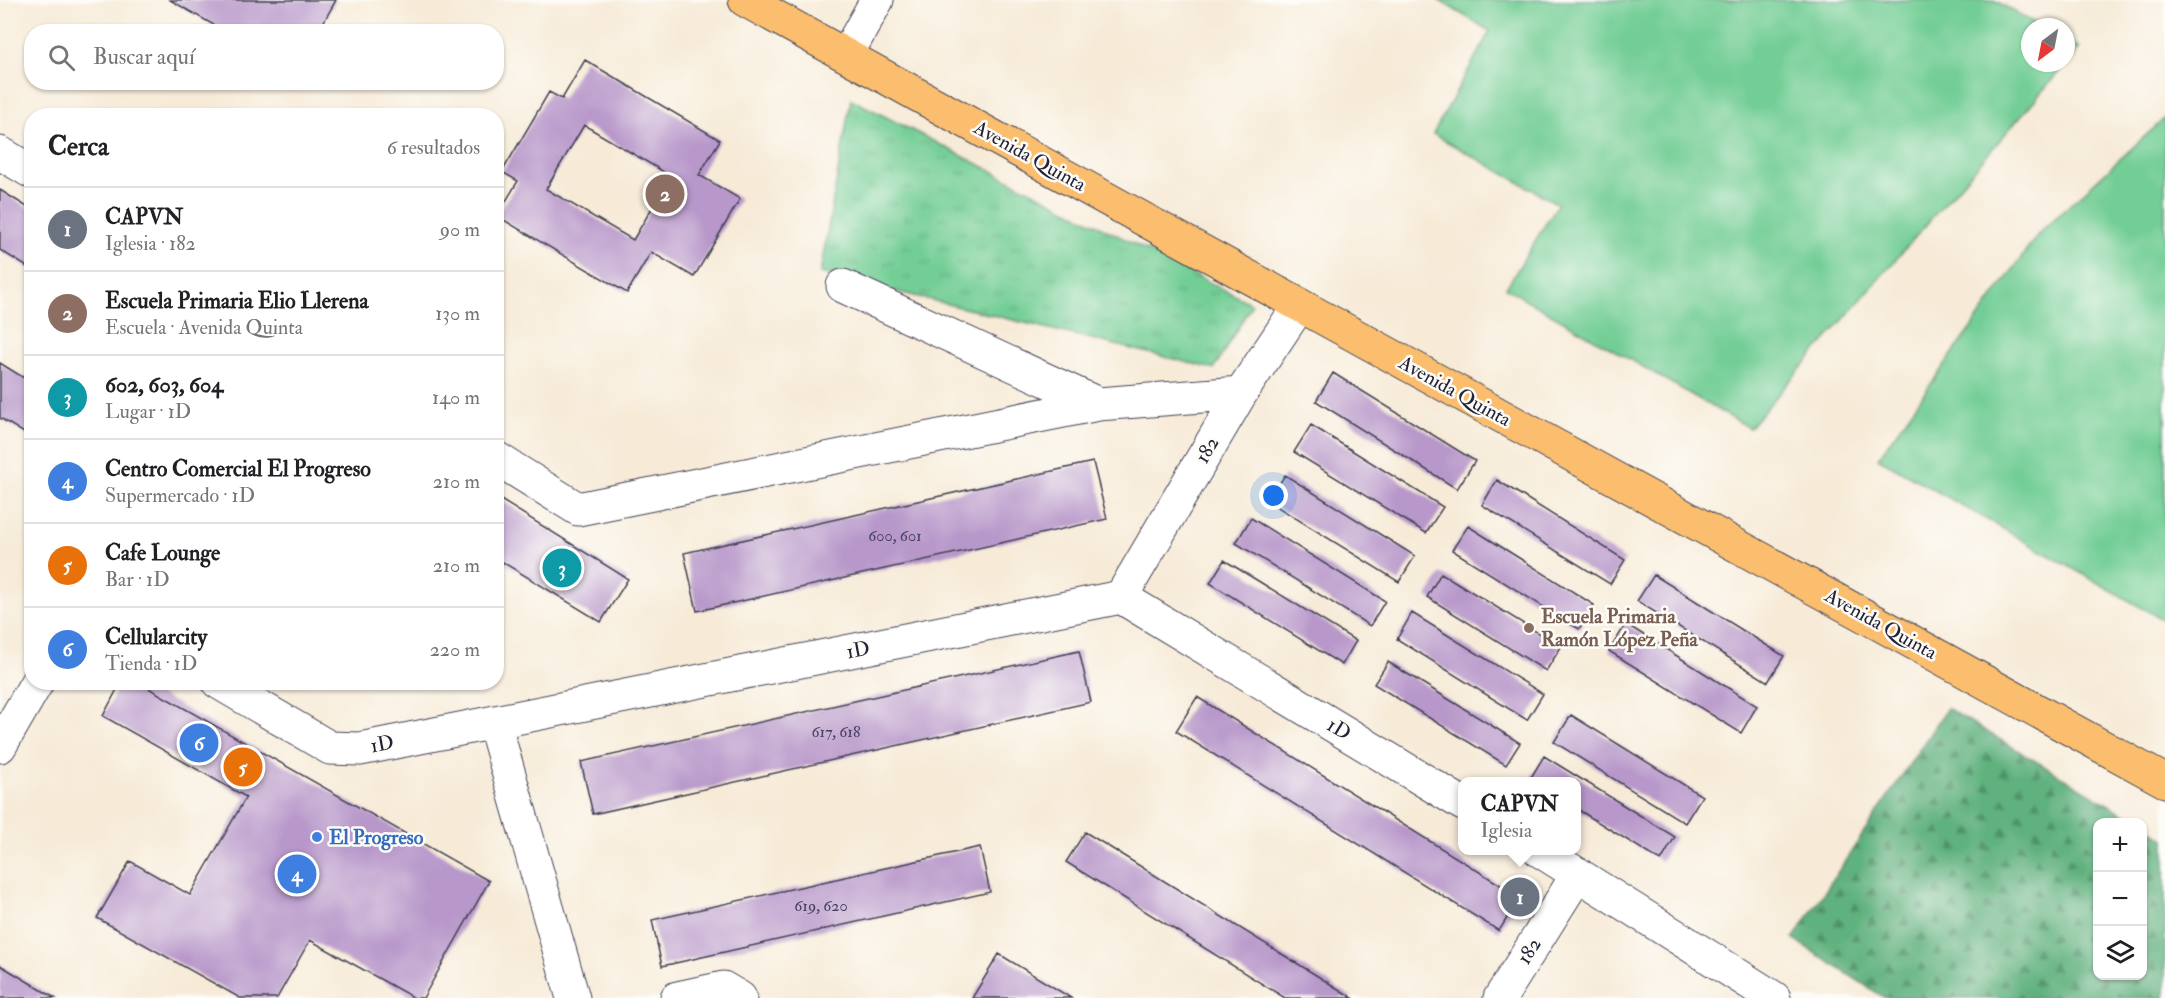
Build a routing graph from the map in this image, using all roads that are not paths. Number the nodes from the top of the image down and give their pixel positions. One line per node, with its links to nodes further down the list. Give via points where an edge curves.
1 (746, 0): 3 (main road, Avenida Quinta)
2 (877, 0): 3 (street)
3 (847, 54): 7 (main road, Avenida Quinta)
4 (0, 153): 5 (street)
5 (24, 167)
6 (843, 286): 9 (street)
7 (1299, 306): 8 (street, 182); 16 (main road, Avenida Quinta)
8 (1240, 393): 9 (street); 11 (street, 182)
9 (1098, 404): 10 (street, via 578,509)
10 (504, 463)
11 (1121, 597): 14 (street, 1D); 17 (street, 1D)
12 (32, 690): 15 (street)
13 (232, 690): 14 (street, 1D, via 330,748 360,748)
14 (494, 722): 20 (street)
15 (0, 746)
16 (2165, 781)
17 (1458, 801)
18 (1547, 855): 19 (street)
19 (1578, 874): 23 (street, 182); 24 (street)
20 (573, 998)
21 (677, 998): 22 (street, via 723,988)
22 (740, 998)
23 (1500, 998)
24 (1774, 998)

